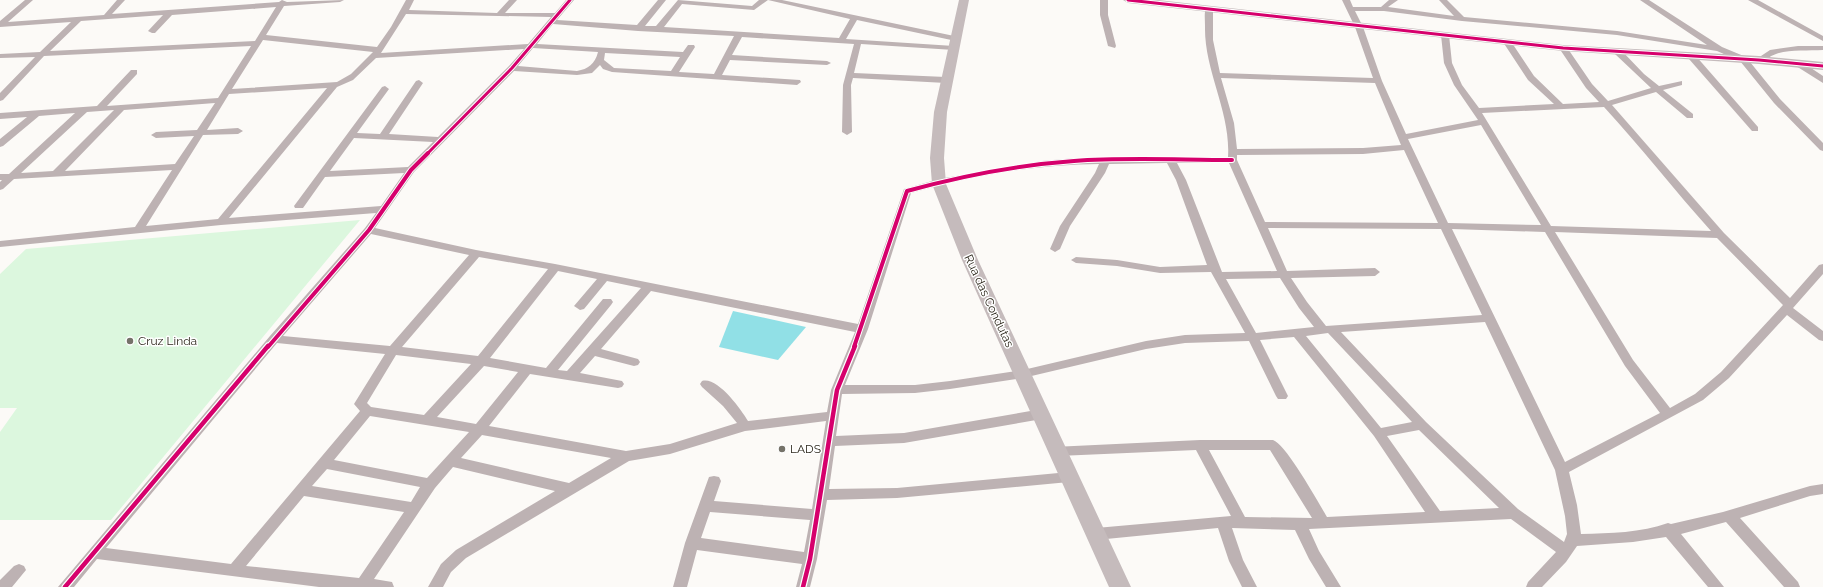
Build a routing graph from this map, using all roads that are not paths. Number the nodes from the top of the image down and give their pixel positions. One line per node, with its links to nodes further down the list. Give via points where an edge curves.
1 (29, 0): 33 (street)
2 (121, 0): 28 (street)
3 (340, 0): 20 (street)
4 (410, 0): 25 (street)
5 (513, 0): 27 (street)
6 (570, 0): 29 (street)
7 (662, 0): 35 (street)
8 (764, 0): 19 (street, via 754,8)
9 (771, 0): 30 (street)
10 (964, 0): 45 (street, Rua das Condutas)
11 (1104, 0): 47 (street, via 1104,15)
12 (1128, 0): 21 (street)
13 (1346, 0): 22 (street)
14 (1394, 0): 23 (street, via 1384,6)
15 (1443, 0): 32 (street)
16 (1644, 0): 50 (street)
17 (1752, 0): 40 (street)
18 (209, 1): 24 (street)
19 (681, 1): 36 (street)
20 (283, 3): 24 (street); 41 (street)
21 (1209, 9): 34 (street); 69 (street, via 1208,31)
22 (1349, 9): 23 (street); 34 (street)
23 (1384, 9): 32 (street)
24 (201, 10): 26 (street)
25 (404, 12): 27 (street); 51 (street, via 398,26)
26 (169, 13): 28 (street); 37 (street)
27 (499, 15): 29 (street)
28 (106, 17): 31 (street)
29 (554, 18): 35 (street); 46 (street)
30 (854, 19): 42 (street); 45 (street)
31 (78, 20): 33 (street); 54 (street)
32 (1462, 20): 50 (street, via 1617,33)
33 (0, 25)
34 (1359, 27): 39 (street); 73 (street)
35 (638, 29): 36 (street)
36 (658, 29): 38 (street)
37 (152, 31)
38 (738, 35): 42 (street); 57 (street)
39 (1444, 35): 44 (street); 88 (street, via 1448,63 1458,85)
40 (1823, 39)
41 (258, 40): 51 (street); 54 (street); 80 (street)
42 (841, 41): 43 (street)
43 (858, 42): 45 (street); 68 (street)
44 (1507, 42): 48 (street); 84 (street, via 1524,69)
45 (955, 44): 71 (street, Rua das Condutas)
46 (532, 46): 52 (street); 56 (street); 65 (street)
47 (1112, 46)
48 (1562, 48): 53 (street); 82 (street)
49 (1823, 48): 61 (street, via 1781,51 1763,56)
50 (1719, 49): 59 (street)
51 (380, 50): 56 (street)
52 (602, 50): 60 (street); 67 (street, via 689,51)
53 (1618, 52): 58 (street); 79 (street)
54 (41, 55): 55 (street); 81 (street)
55 (0, 56)
56 (374, 56): 77 (street, via 348,82)
57 (727, 57): 62 (street); 70 (street)
58 (1692, 57): 59 (street); 92 (street)
59 (1743, 59): 61 (street); 102 (street, via 1777,101)
60 (600, 60): 65 (street, via 585,72); 67 (street, via 612,70)
61 (1759, 60): 63 (street)
62 (827, 63)
63 (1799, 64): 64 (street); 72 (street)
64 (1823, 66)
65 (512, 68): 99 (street)
66 (134, 72): 85 (street)
67 (673, 74): 70 (street)
68 (851, 75): 71 (street); 95 (street, via 846,100)
69 (1216, 75): 73 (street); 103 (street)
70 (717, 76): 74 (street)
71 (946, 80): 112 (street, Rua das Condutas, via 937,150)
72 (1823, 80)
73 (1378, 81): 100 (street)
74 (797, 82)
75 (419, 84): 98 (street)
76 (1679, 84): 79 (street)
77 (334, 85): 80 (street); 116 (street)
78 (385, 89): 97 (street)
79 (1657, 89): 82 (street); 90 (street)
80 (224, 96): 83 (street); 94 (street)
81 (0, 98)
82 (1605, 104): 84 (street); 122 (street)
83 (122, 107): 85 (street); 108 (street)
84 (1562, 107): 88 (street)
85 (100, 108): 86 (street)
86 (84, 110): 87 (street); 110 (street)
87 (38, 112): 89 (street); 101 (street)
88 (1476, 112): 91 (street)
89 (0, 116)
90 (1690, 116)
91 (1484, 122): 100 (street); 119 (street)
92 (1755, 129)
93 (238, 131): 94 (street)
94 (201, 132): 96 (street); 106 (street)
95 (848, 132)
96 (156, 135)
97 (350, 135): 98 (street); 109 (street)
98 (383, 137): 99 (street)
99 (439, 140): 107 (street)
100 (1406, 142): 103 (street, via 1363,151); 118 (street)
101 (0, 144)
102 (1823, 148)
103 (1233, 156): 105 (street); 117 (street)
104 (1105, 161): 105 (street); 112 (street, via 1042,164); 124 (street, via 1100,173 1065,226)
105 (1171, 161): 129 (street, via 1181,180)
106 (180, 167): 108 (street); 121 (street)
107 (411, 170): 109 (street); 115 (street)
108 (56, 174): 110 (street)
109 (322, 174): 114 (street)
110 (12, 177): 111 (street); 113 (street)
111 (0, 178)
112 (938, 182): 138 (street, via 905,193); 150 (street, Rua das Condutas, via 953,222)
113 (0, 187)
114 (299, 206)
115 (384, 209): 116 (street); 120 (street)
116 (221, 222): 121 (street)
117 (1262, 225): 118 (street); 131 (street)
118 (1446, 226): 119 (street); 137 (street)
119 (1548, 228): 122 (street); 159 (street, via 1629,364)
120 (369, 230): 125 (street); 143 (street)
121 (138, 231): 123 (street)
122 (1720, 235): 136 (street)
123 (0, 244)
124 (1055, 249)
125 (476, 253): 127 (street); 144 (street)
126 (1076, 260): 129 (street, via 1160,270)
127 (555, 267): 132 (street); 146 (street)
128 (1823, 267): 136 (street)
129 (1216, 272): 131 (street); 141 (street)
130 (1375, 272): 131 (street)
131 (1284, 275): 139 (street, via 1303,305)
132 (604, 278): 133 (street); 135 (street)
133 (649, 286): 138 (street); 145 (street)
134 (607, 302): 149 (street)
135 (580, 306)
136 (1788, 307): 142 (street); 159 (street, via 1725,375 1699,397)
137 (1490, 318): 139 (street); 171 (street)
138 (862, 329): 154 (street)
139 (1327, 330): 140 (street); 161 (street)
140 (1297, 333): 141 (street); 164 (street)
141 (1253, 337): 150 (street, via 1166,341); 155 (street)
142 (1823, 337)
143 (274, 339): 144 (street); 193 (street)
144 (393, 350): 146 (street); 156 (street, via 360,404)
145 (593, 351): 147 (street); 151 (street)
146 (480, 362): 148 (street); 160 (street)
147 (634, 362)
148 (527, 369): 149 (street); 163 (street)
149 (549, 372): 151 (street)
150 (1023, 374): 154 (street, via 915,389); 157 (street, Rua das Condutas)
151 (571, 375): 152 (street)
152 (618, 384)
153 (706, 384): 162 (street, via 732,405)
154 (837, 390): 158 (street)
155 (1282, 396)
156 (367, 411): 160 (street); 170 (street)
157 (1042, 414): 165 (street, via 904,438); 167 (street, Rua das Condutas)
158 (832, 416): 162 (street); 165 (street)
159 (1668, 416): 171 (street)
160 (427, 420): 163 (street)
161 (1422, 425): 164 (street); 181 (street)
162 (745, 426): 168 (street, via 724,430 670,449)
163 (479, 430): 168 (street); 169 (street)
164 (1378, 433): 184 (street)
165 (829, 441): 178 (street)
166 (1200, 445): 167 (street); 186 (street); 187 (street, via 1273,445)
167 (1058, 451): 172 (street, Rua das Condutas)
168 (626, 456): 175 (street)
169 (450, 462): 174 (street); 175 (street)
170 (325, 463): 174 (street); 177 (street)
171 (1562, 470): 192 (street, via 1571,505)
172 (1069, 477): 178 (street, via 897,494); 190 (street, Rua das Condutas)
173 (714, 482): 179 (street)
174 (430, 484): 180 (street)
175 (569, 489): 201 (street, via 461,554 446,568)
176 (1823, 489): 183 (street, via 1810,490)
177 (301, 490): 180 (street); 196 (street)
178 (821, 495): 182 (street)
179 (706, 506): 182 (street); 191 (street)
180 (414, 508): 197 (street)
181 (1513, 513): 184 (street); 192 (street)
182 (818, 515): 194 (street)
183 (1729, 516): 189 (street); 209 (street)
184 (1437, 518): 187 (street)
185 (1223, 522): 186 (street); 190 (street); 205 (street, via 1236,561)
186 (1241, 522): 188 (street)
187 (1324, 523): 188 (street)
188 (1299, 524): 206 (street, via 1314,556)
189 (1668, 529): 192 (street); 208 (street)
190 (1096, 534): 204 (street, Rua das Condutas)
191 (692, 543): 194 (street); 202 (street)
192 (1569, 546): 207 (street)
193 (94, 553): 196 (street); 199 (street)
194 (810, 559): 203 (street)
195 (19, 570): 198 (street)
196 (234, 570): 197 (street)
197 (362, 585): 200 (street)
198 (4, 587)
199 (65, 587)
200 (387, 587)
201 (435, 587)
202 (680, 587)
203 (802, 587)
204 (1120, 587)
205 (1250, 587)
206 (1334, 587)
207 (1532, 587)
208 (1717, 587)
209 (1794, 587)

